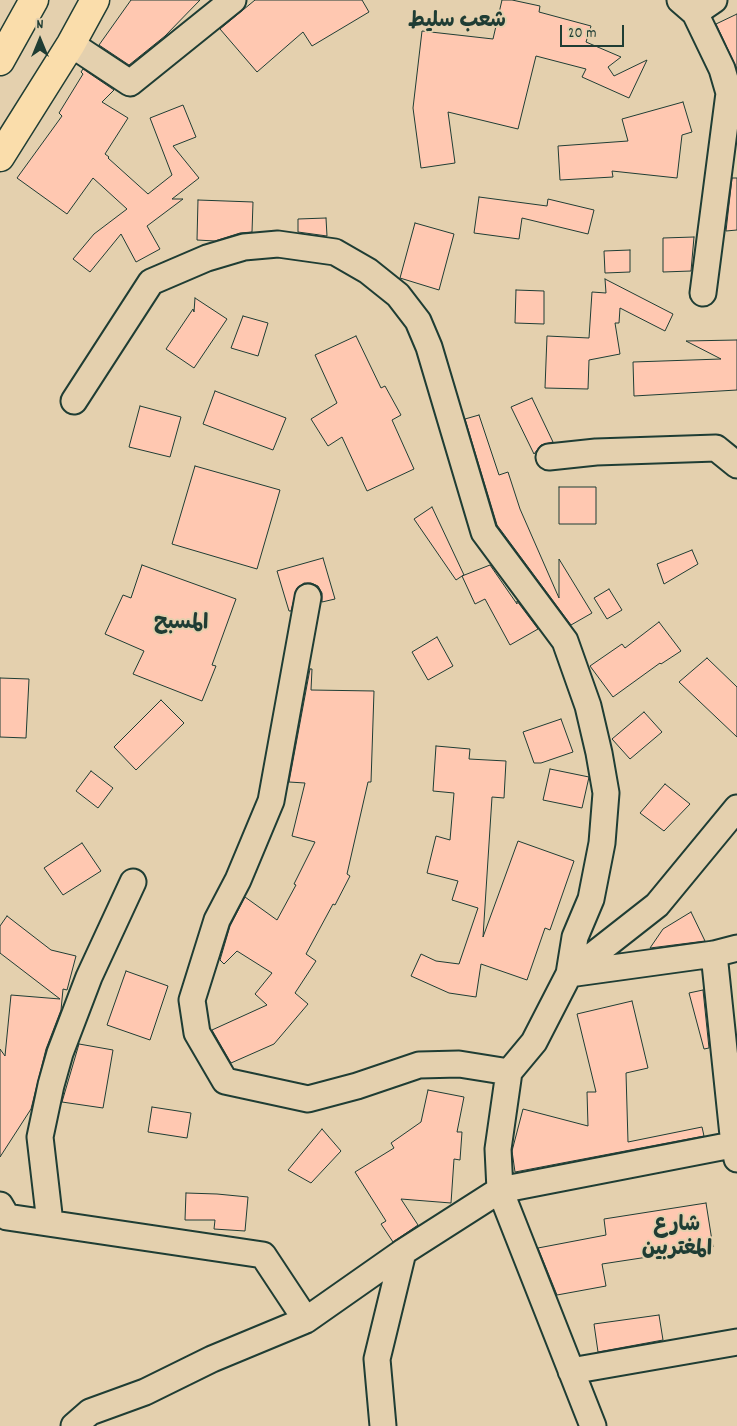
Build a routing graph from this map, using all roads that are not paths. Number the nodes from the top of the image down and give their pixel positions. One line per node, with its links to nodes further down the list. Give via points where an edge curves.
1 (34, 0): 6 (main road)
2 (95, 0): 5 (main road)
3 (233, 0): 5 (street, via 130,83)
4 (696, 4): 7 (street)
5 (71, 44): 8 (main road)
6 (0, 61)
7 (730, 77): 9 (street)
8 (0, 157)
9 (703, 293)
10 (74, 401): 17 (street, via 150,282 207,258 244,246 278,244 335,252 368,271 398,295 418,321 429,347 484,532 565,641 588,706 606,793 602,843 591,899 575,937)
11 (549, 457): 12 (street, via 716,448)
12 (737, 466)
13 (308, 597): 18 (street, via 271,801 238,880 217,920 194,991 192,1000 197,1033 225,1081 308,1099 419,1065 459,1064)
14 (737, 808): 17 (street, via 657,905)
15 (133, 882): 22 (street, via 89,977 51,1085 40,1137)
16 (725, 951): 17 (street); 19 (street)
17 (569, 974): 18 (street, via 534,1042)
18 (509, 1072): 20 (street, via 498,1149)
19 (736, 1149): 20 (street)
20 (500, 1190): 23 (street); 26 (street)
21 (0, 1204): 22 (street, via 6,1217)
22 (50, 1223): 24 (street, via 263,1255)
23 (403, 1252): 24 (street); 28 (street, via 377,1359)
24 (306, 1320): 27 (street, via 145,1392 90,1412)
25 (737, 1342): 26 (street)
26 (570, 1371): 29 (street)
27 (74, 1426)
28 (383, 1426)
29 (593, 1426)

